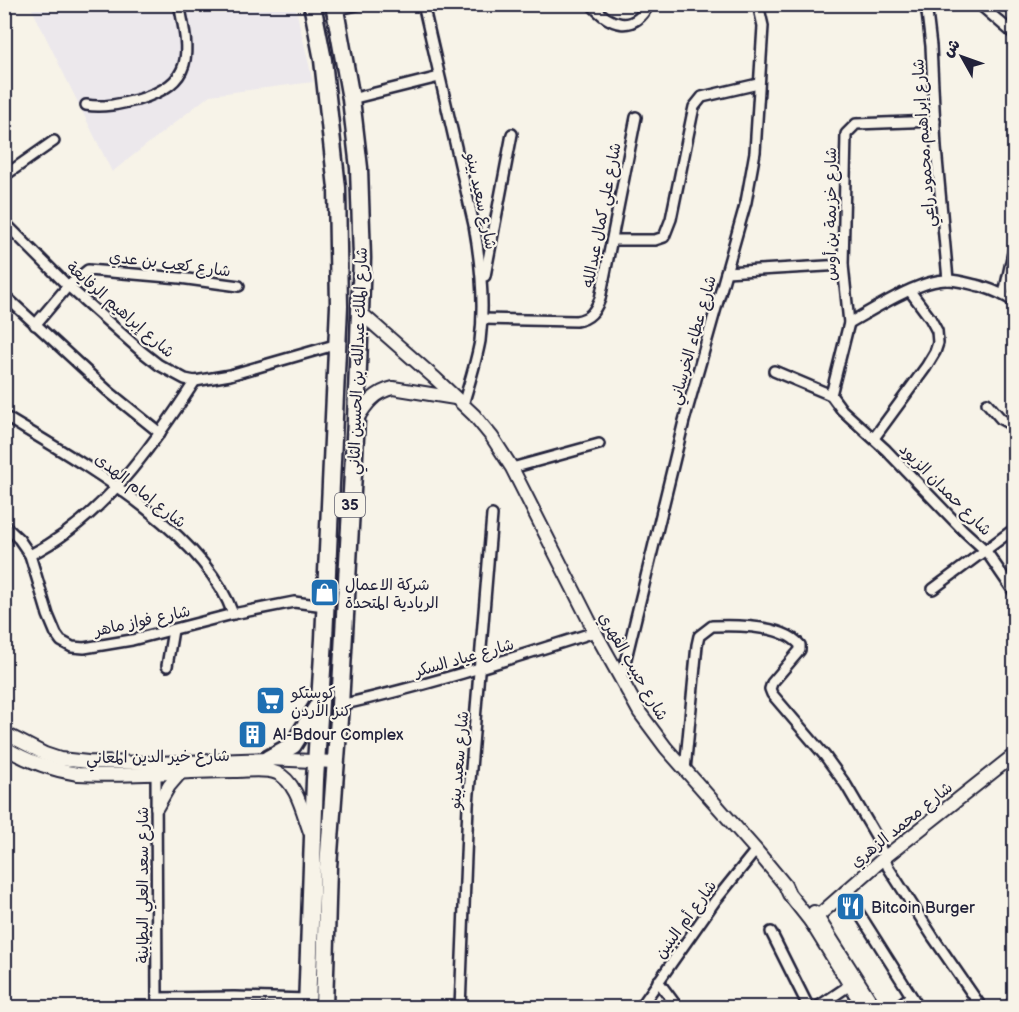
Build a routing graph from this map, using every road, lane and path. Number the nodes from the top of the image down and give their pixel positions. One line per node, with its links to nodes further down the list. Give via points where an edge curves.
1 (179, 4): 15 (street, via 186,50 184,65 174,83 126,103 107,107)
2 (312, 4): 38 (highway, شارع الملك عبدالله بن الحسين الثاني / 35, via 323,60 337,188)
3 (361, 4): 10 (street)
4 (423, 4): 12 (street, شارع سعيد بينو)
5 (591, 4): 6 (street, via 611,22 621,24 631,23)
6 (649, 4)
7 (758, 4): 13 (street, شارع عطاء الخرساني, via 763,26)
8 (926, 4): 17 (street, شارع إبراهيم محمود راعي)
9 (980, 4): 11 (street)
10 (334, 7): 14 (highway, شارع الملك عبدالله بن الحسين الثاني / 35)
11 (1014, 34)
12 (439, 77): 14 (street); 29 (street, شارع سعيد بينو, via 474,225)
13 (759, 84): 22 (street, via 704,96 696,103 664,237); 25 (street, شارع عطاء الخرساني, via 746,202)
14 (351, 99): 34 (highway, شارع الملك عبدالله بن الحسين الثاني / 35, via 359,176)
15 (86, 105)
16 (636, 117): 22 (street, شارع علي كمال عبدالله)
17 (935, 121): 24 (street, شارع خزيمة بن أوس, via 856,124 848,130); 26 (street, شارع إبراهيم محمود راعي)
18 (512, 134): 29 (street)
19 (54, 141): 20 (street)
20 (4, 176)
21 (4, 222): 27 (street, شارع إبراهيم الرفايعة)
22 (612, 240): 35 (street, شارع علي كمال عبدالله, via 600,299 585,320)
23 (1014, 248): 31 (street)
24 (843, 265): 25 (street); 36 (street, شارع خزيمة بن أوس)
25 (726, 272): 65 (street, شارع عطاء الخرساني, via 684,421)
26 (948, 279): 30 (street); 31 (street)
27 (68, 286): 28 (street, شارع كعب بن عدي, via 93,269); 37 (street, شارع كعب بن عدي); 40 (street, شارع إبراهيم الرفايعة, via 159,365)
28 (239, 286)
29 (482, 287): 35 (street, شارع سعيد بينو)
30 (910, 291): 36 (street); 48 (street, via 930,318 938,343 926,367)
31 (1004, 294): 33 (street)
32 (4, 296): 37 (street)
33 (1014, 302)
34 (361, 312): 42 (street, شارع حبيب الفهري); 45 (highway, شارع الملك عبدالله بن الحسين الثاني / 35)
35 (482, 319): 42 (street, شارع سعيد بينو, via 476,360)
36 (849, 323): 41 (street, شارع خزيمة بن أوس)
37 (35, 325): 47 (street)
38 (338, 344): 40 (street, via 238,373); 59 (highway, شارع الملك عبدالله بن الحسين الثاني / 35)
39 (774, 372): 41 (street)
40 (195, 381): 47 (street)
41 (831, 395): 48 (street)
42 (459, 401): 45 (street, via 393,388 373,397); 50 (street, شارع حبيب الفهري, via 492,437)
43 (987, 403): 46 (street, via 1001,419)
44 (4, 416): 51 (street, شارع إمام الهدى)
45 (356, 420): 67 (highway, شارع الملك عبدالله بن الحسين الثاني / 35)
46 (1014, 426)
47 (160, 432): 51 (street)
48 (874, 438): 55 (street, شارع حمدان الزيود)
49 (599, 444): 50 (street)
50 (512, 468): 62 (street, شارع حبيب الفهري)
51 (116, 487): 56 (street, via 59,539); 60 (street, شارع إمام الهدى, via 193,553 220,584)
52 (492, 515): 64 (street, شارع سعيد بينو)
53 (4, 525): 56 (street, شارع فواز ماهر)
54 (1014, 529): 55 (street)
55 (986, 550): 57 (street); 58 (street, شارع حمدان الزيود)
56 (30, 555): 61 (street, شارع فواز ماهر, via 48,615 56,634 66,644 84,648)
57 (933, 589)
58 (1014, 592)
59 (325, 606): 60 (street, شارع فواز ماهر, via 294,602); 66 (highway, شارع الملك عبدالله بن الحسين الثاني / 35)
60 (233, 614): 61 (street, شارع فواز ماهر)
61 (173, 630): 63 (street)
62 (595, 632): 64 (street, شارع عياد السكر); 65 (street, شارع حبيب الفهري)
63 (167, 666)
64 (479, 669): 67 (street, شارع عياد السكر); 91 (street, شارع سعيد بينو, via 468,805)
65 (621, 680): 75 (street, شارع حبيب الفهري, via 652,731)
66 (321, 701): 71 (highway, via 293,745); 72 (highway, شارع الملك عبدالله بن الحسين الثاني / 35)
67 (340, 705): 73 (highway, شارع الملك عبدالله بن الحسين الثاني / 35)
68 (4, 733): 74 (street, شارع خير الدين المعاني, via 60,759)
69 (4, 747): 74 (street, شارع خير الدين المعاني, via 62,772 93,775)
70 (1014, 755): 80 (street, شارع محمد الزهري)
71 (268, 759): 72 (street, شارع خير الدين المعاني); 74 (street, شارع خير الدين المعاني)
72 (317, 761): 73 (street, شارع خير الدين المعاني); 78 (highway, شارع الملك عبدالله بن الحسين الثاني / 35)
73 (335, 762): 90 (highway, شارع الملك عبدالله بن الحسين الثاني / 35)
74 (156, 768): 76 (street, شارع خير الدين المعاني); 77 (street, شارع سعد العلي البطاينة)
75 (685, 770): 79 (street, شارع حبيب الفهري); 80 (street, via 699,636 711,626 743,626 779,633 796,641 800,650 772,683 772,694 846,785)
76 (181, 772): 77 (street); 78 (street, شارع خير الدين المعاني, via 276,773 297,796)
77 (158, 807): 88 (street, شارع سعد العلي البطاينة)
78 (313, 839): 89 (highway, شارع الملك عبدالله بن الحسين الثاني / 35)
79 (756, 849): 82 (street, شارع حبيب الفهري); 84 (street, شارع أم البنين)
80 (884, 858): 81 (street, شارع محمد الزهري); 100 (street)
81 (845, 891): 82 (street, شارع محمد الزهري); 86 (street)
82 (815, 919): 85 (street, شارع حبيب الفهري); 97 (street, شارع حبيب الفهري)
83 (771, 932): 94 (street)
84 (658, 981): 92 (street, شارع أم البنين); 93 (street)
85 (850, 985): 95 (street); 96 (street, شارع حبيب الفهري)
86 (911, 996): 98 (street); 99 (street)
87 (1014, 1001): 101 (street)
88 (157, 1003): 89 (street, via 234,997)
89 (307, 1003)
90 (324, 1008)
91 (460, 1008)
92 (640, 1008)
93 (678, 1008)
94 (808, 1008)
95 (816, 1008)
96 (864, 1008)
97 (875, 1008)
98 (895, 1008)
99 (919, 1008)
100 (982, 1008)
101 (1007, 1008)

